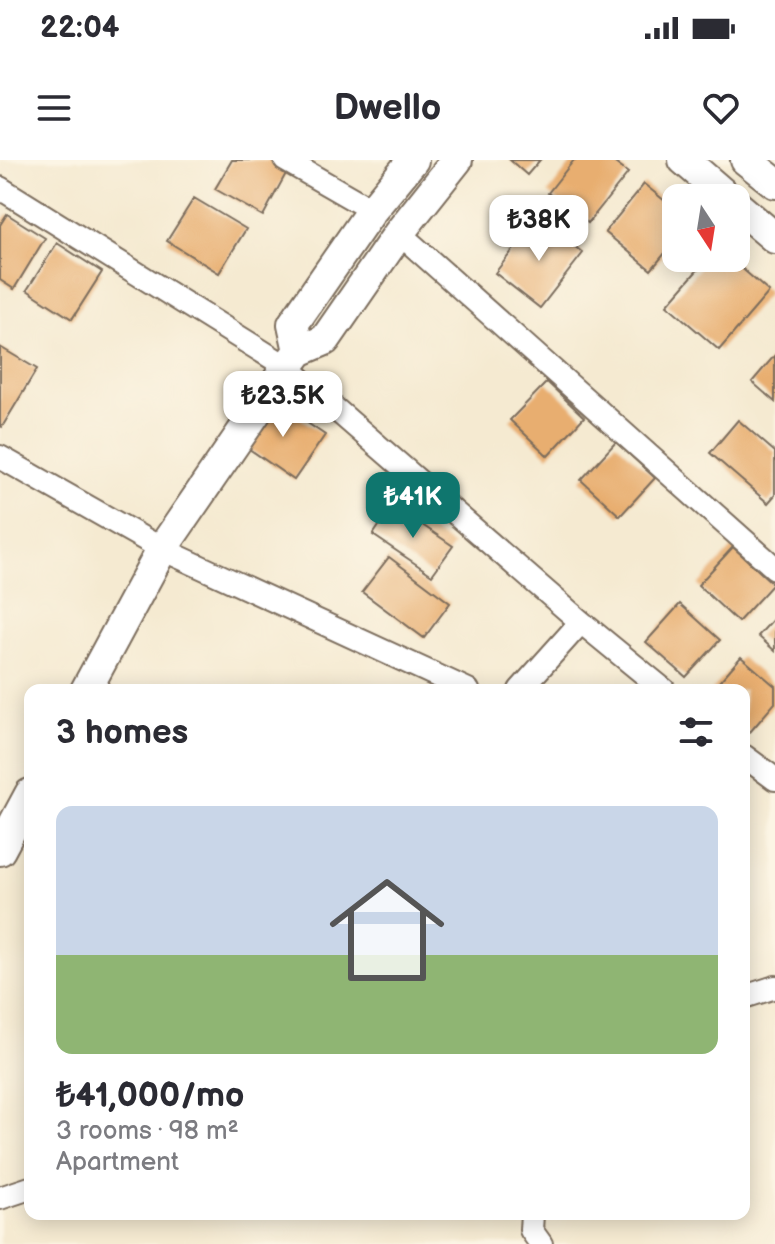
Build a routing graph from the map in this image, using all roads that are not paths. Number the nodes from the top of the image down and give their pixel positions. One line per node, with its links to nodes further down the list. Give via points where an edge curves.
1 (285, 160): 9 (street)
2 (413, 160): 9 (street)
3 (457, 160): 11 (street)
4 (684, 160): 7 (street)
5 (746, 160): 6 (street)
6 (775, 183)
7 (712, 184)
8 (0, 188): 13 (street)
9 (372, 210): 13 (street, via 293,324)
10 (750, 217): 12 (street)
11 (399, 233): 13 (street, via 325,340); 16 (street)
12 (775, 238)
13 (293, 359): 15 (street); 17 (street)
14 (0, 457): 15 (street)
15 (162, 549): 18 (street); 19 (street)
16 (775, 568)
17 (581, 622): 20 (street); 21 (street)
18 (89, 684)
19 (455, 684)
20 (525, 684)
21 (657, 684)
22 (750, 760): 23 (street)
23 (775, 779)
24 (24, 805): 25 (street)
25 (0, 850)
26 (775, 987): 27 (street)
27 (750, 995)
28 (24, 1190): 29 (street)
29 (0, 1198)
30 (532, 1220): 31 (street, via 531,1230)
31 (541, 1244)

